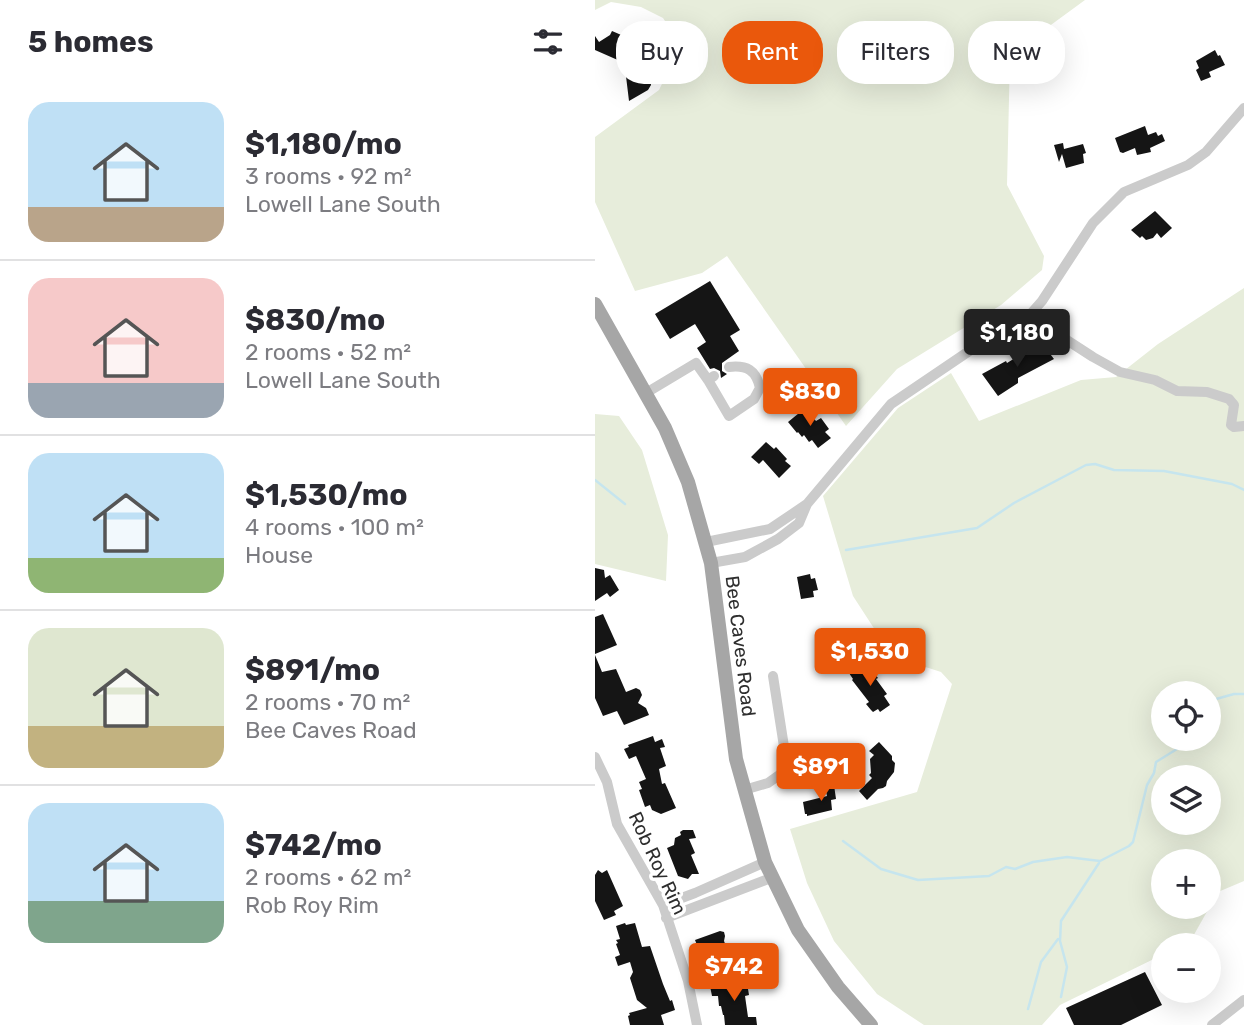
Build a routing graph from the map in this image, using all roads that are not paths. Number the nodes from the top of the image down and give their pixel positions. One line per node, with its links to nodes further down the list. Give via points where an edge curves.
1 (1244, 108): 3 (street, via 1197,159 1124,192 1093,223 1042,301 1020,326)
2 (595, 304): 5 (main road, Bee Caves Road)
3 (1010, 330): 6 (street, via 1021,342 1046,328 1053,330 1120,372 1177,391 1197,390 1229,399 1234,405 1231,425); 7 (street, via 984,341 891,404)
4 (729, 367): 5 (street, via 744,366 752,371 760,388 754,399 729,416 711,378 696,363)
5 (646, 393): 8 (main road, Bee Caves Road, via 688,482)
6 (1244, 426)
7 (807, 504): 8 (street, via 770,528); 9 (street, via 799,523 778,539 745,557)
8 (706, 542): 9 (main road, Bee Caves Road)
9 (711, 563): 12 (main road, Bee Caves Road)
10 (773, 677): 12 (street, via 785,768 768,783)
11 (595, 757): 15 (street, Rob Roy Rim, via 607,782 617,824)
12 (744, 790): 13 (main road, Bee Caves Road)
13 (765, 862): 14 (main road, Bee Caves Road); 15 (street)
14 (771, 878): 16 (street); 19 (main road, Bee Caves Road, via 798,930)
15 (663, 905): 16 (street, Rob Roy Rim)
16 (666, 918): 18 (street, Rob Roy Rim, via 688,981)
17 (1244, 1000): 20 (street)
18 (697, 1025)
19 (871, 1025)
20 (1212, 1025)

